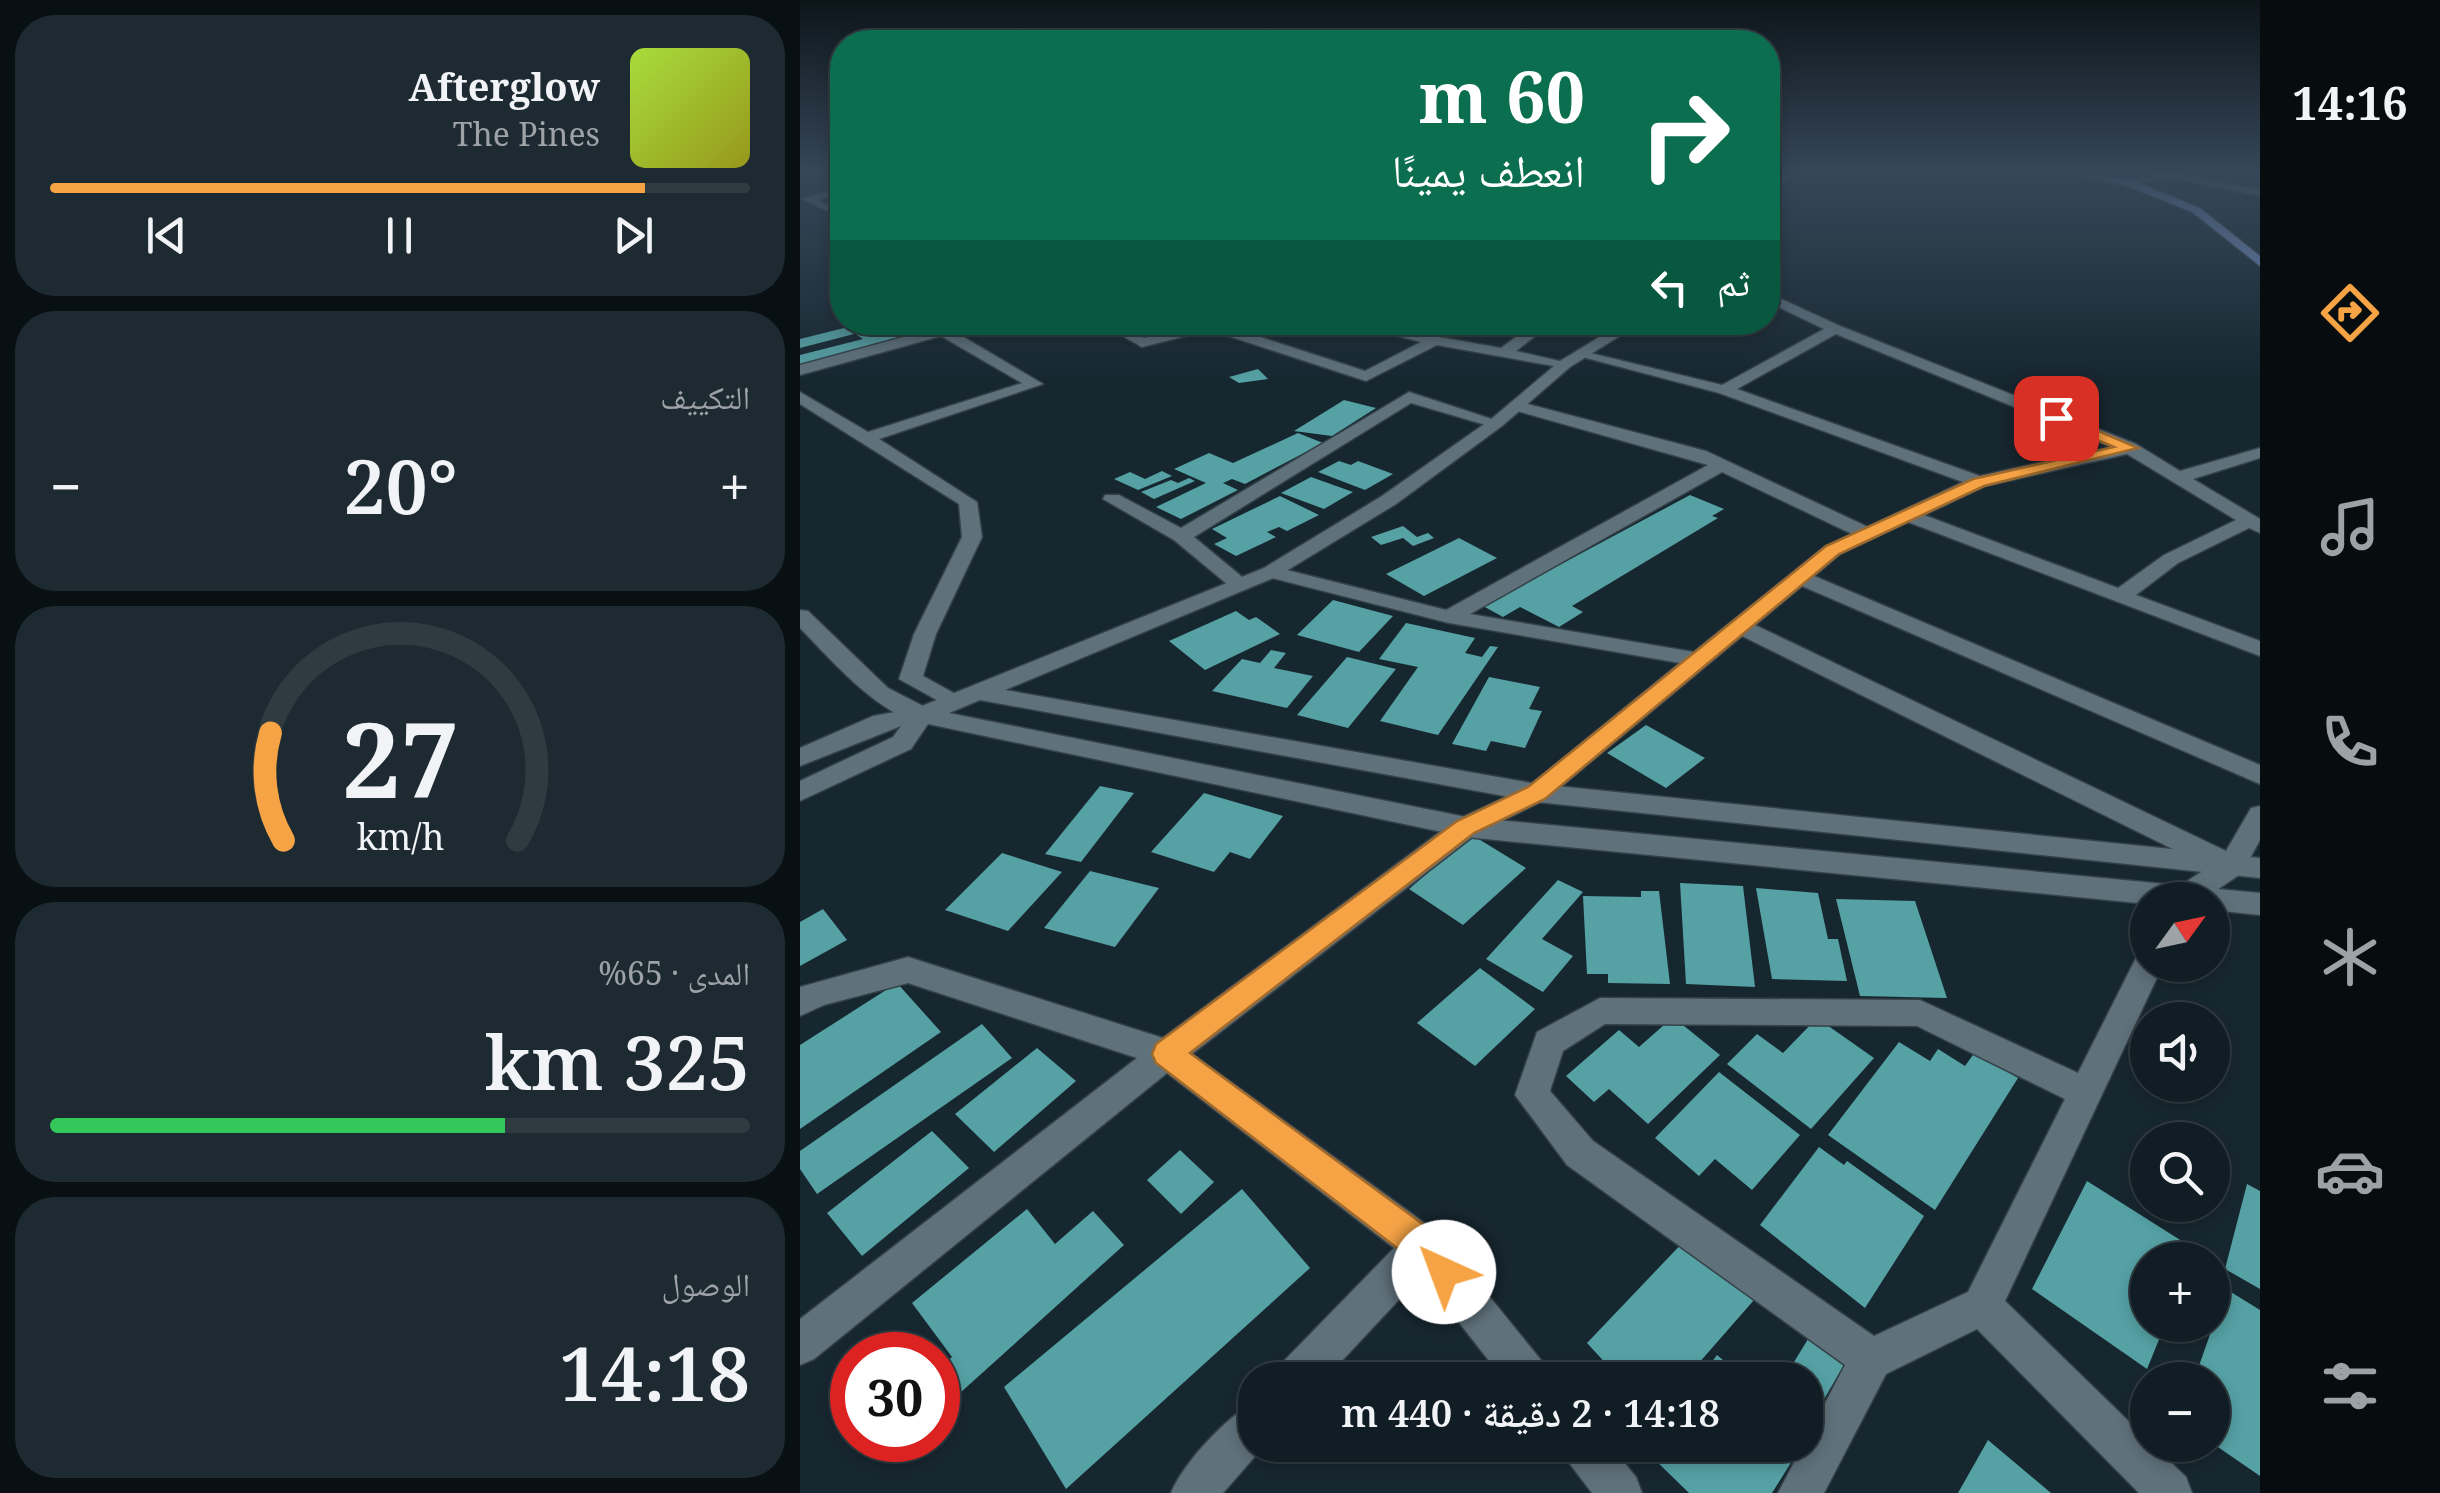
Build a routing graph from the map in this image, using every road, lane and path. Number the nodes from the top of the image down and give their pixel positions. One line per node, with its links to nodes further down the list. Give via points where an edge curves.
1 (2234, 243): 2 (main road)
2 (2243, 250): 3 (street); 4 (main road)
3 (2260, 253)
4 (2260, 262)
5 (1780, 302): 6 (street)
6 (1835, 329): 19 (street); 24 (street)
7 (921, 335): 18 (street)
8 (961, 335): 23 (street, via 1035,384)
9 (1128, 335): 10 (street, via 1142,343)
10 (1174, 335)
11 (1239, 335): 15 (street, via 1366,376)
12 (1403, 335): 15 (street)
13 (1528, 335): 16 (street)
14 (1614, 335): 17 (street)
15 (1431, 343): 16 (street)
16 (1502, 354): 17 (street)
17 (1574, 360): 19 (street); 21 (street)
18 (800, 370)
19 (1724, 390): 28 (street)
20 (800, 397): 23 (street)
21 (1516, 406): 22 (street); 26 (street)
22 (1496, 423): 33 (street, via 1409,397); 34 (street, via 1390,500)
23 (866, 438): 43 (street, via 968,502 972,537 911,679)
24 (2130, 448): 27 (street); 28 (street)
25 (2260, 453): 27 (street)
26 (1722, 465): 32 (street); 39 (street)
27 (2176, 478): 31 (street)
28 (1978, 482): 30 (street)
29 (1112, 499): 33 (street)
30 (1908, 515): 32 (street); 37 (street)
31 (2254, 524): 37 (street, via 2170,559)
32 (1868, 534): 35 (street, via 1833,550)
33 (1181, 536): 36 (street)
34 (1270, 572): 36 (street); 39 (street)
35 (1799, 578): 40 (street); 46 (street)
36 (1240, 585): 43 (street)
37 (2122, 596): 41 (street)
38 (800, 616): 44 (street, via 880,693)
39 (1448, 616): 42 (street)
40 (1738, 626): 42 (street); 51 (street)
41 (2260, 648)
42 (1700, 660): 48 (street)
43 (964, 697): 44 (street); 48 (street)
44 (922, 715): 45 (street, via 882,722); 47 (street, via 902,743); 50 (street)
45 (800, 758)
46 (2260, 775)
47 (800, 792)
48 (1537, 793): 50 (street); 51 (street)
49 (2260, 815): 51 (street)
50 (1466, 827): 53 (street); 58 (street)
51 (2246, 867): 52 (street)
52 (2215, 882)
53 (2130, 893)
54 (2230, 902): 55 (street)
55 (2260, 904)
56 (2140, 982): 59 (street)
57 (800, 1003): 58 (street, via 908,970)
58 (1167, 1054): 60 (street); 62 (street)
59 (2086, 1093): 61 (street); 63 (street, via 1920,1013 1600,1011 1549,1042 1532,1095 1580,1153)
60 (1423, 1246): 64 (street); 65 (street)
61 (1982, 1306): 63 (street); 71 (street)
62 (800, 1346)
63 (1872, 1358): 70 (street)
64 (1312, 1362)
65 (1516, 1362)
66 (1238, 1443): 68 (street)
67 (1595, 1462): 69 (street)
68 (1193, 1493)
69 (1620, 1493)
70 (1800, 1493)
71 (2170, 1493)

